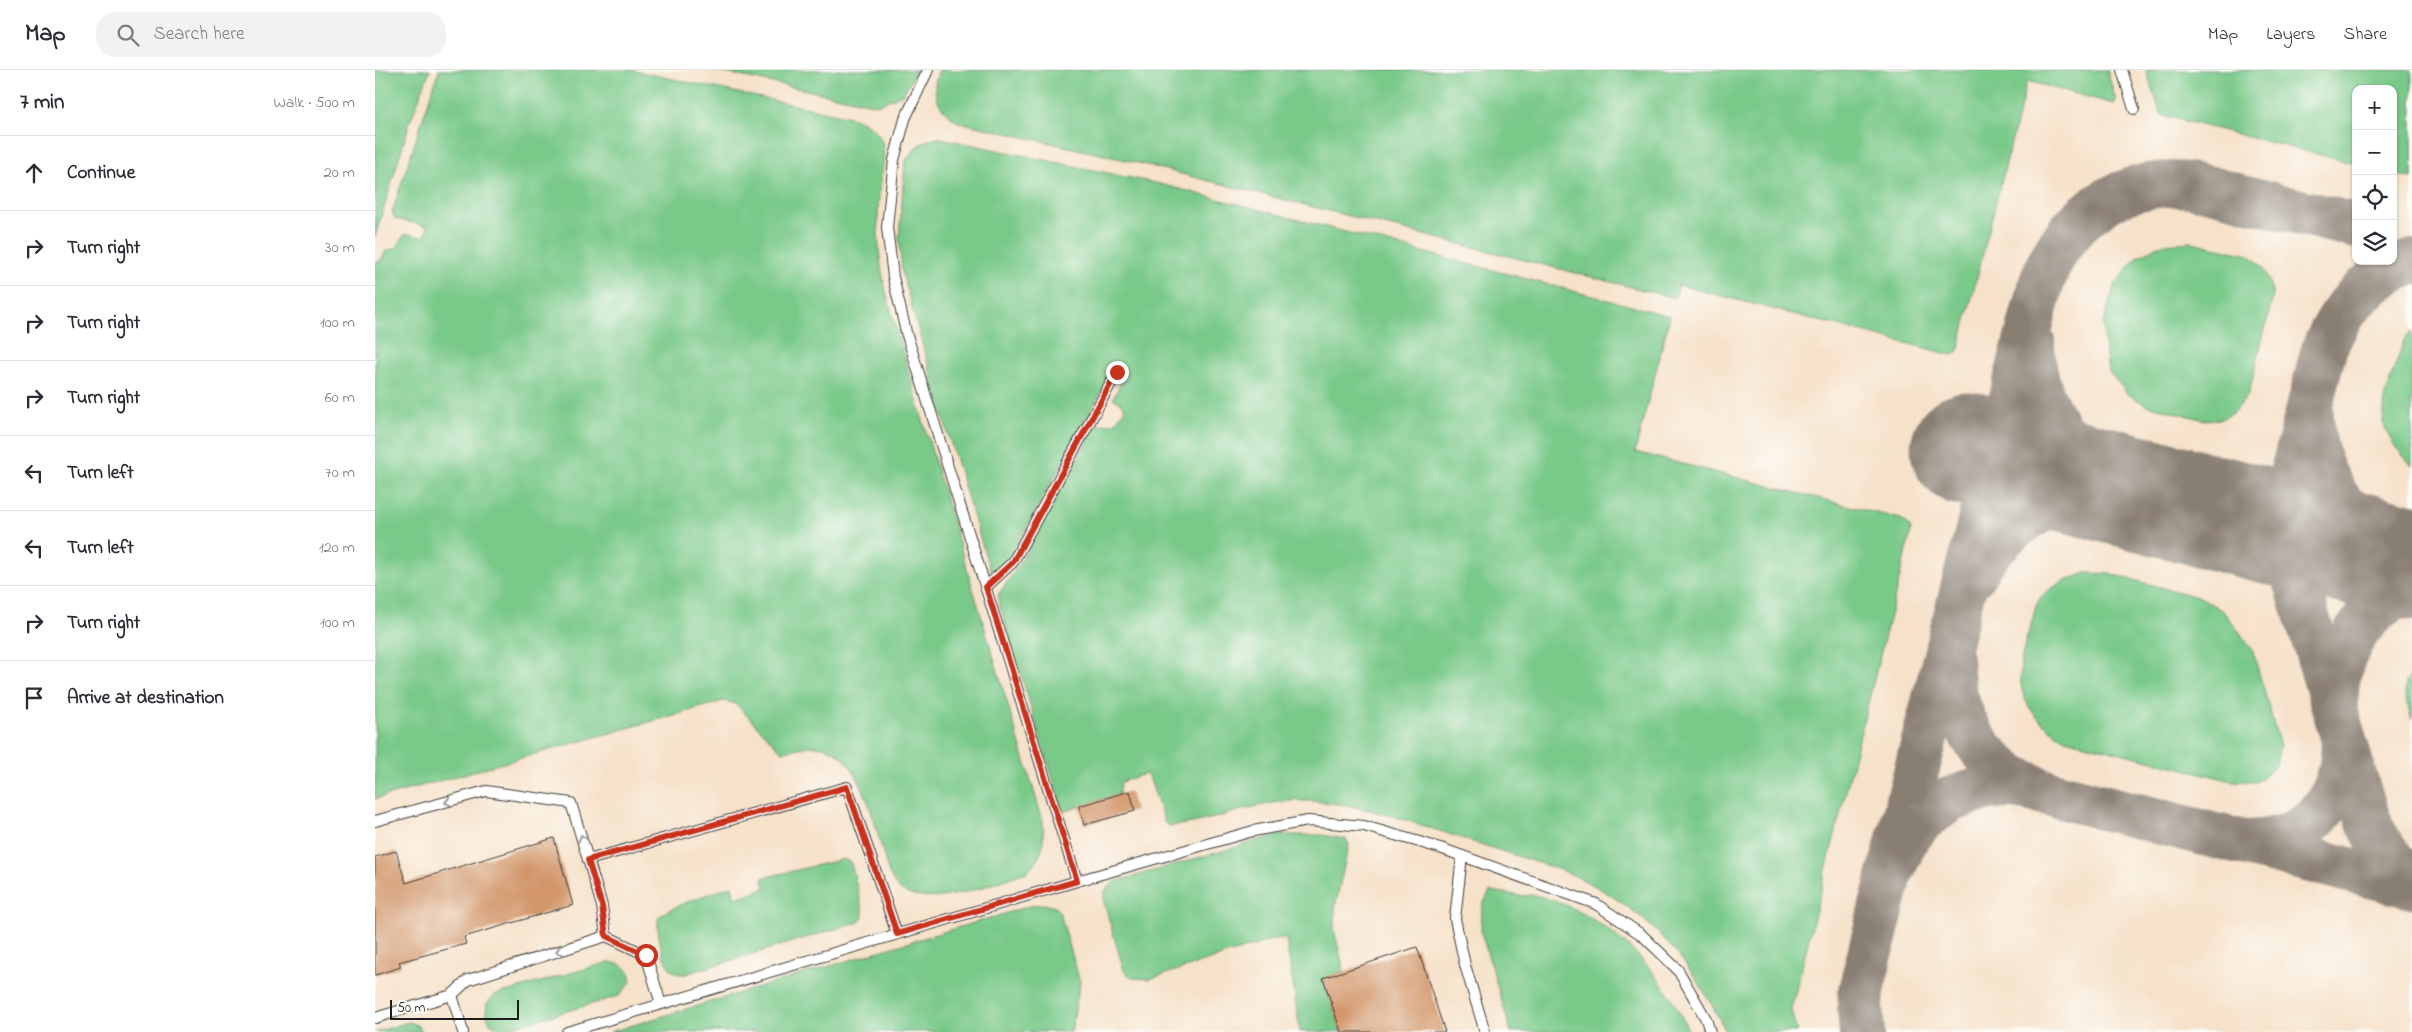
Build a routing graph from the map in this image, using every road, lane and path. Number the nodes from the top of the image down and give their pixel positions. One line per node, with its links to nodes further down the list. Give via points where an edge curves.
1 (928, 70): 5 (lane, via 905,118 894,160 887,228 893,277 906,332)
2 (2122, 70): 3 (lane)
3 (2133, 109)
4 (1117, 372): 5 (lane, via 1013,562)
5 (986, 587): 9 (lane)
6 (375, 821): 8 (lane, one-way to 6, via 571,803 486,791)
7 (1462, 856): 9 (lane, via 1364,826 1308,821 1253,831); 17 (lane, via 1455,919); 18 (lane, via 1596,904 1642,935 1678,970)
8 (588, 860): 10 (lane, via 847,787); 11 (lane, via 602,906)
9 (1077, 881): 10 (lane)
10 (897, 934): 13 (lane)
11 (606, 936): 12 (lane, one-way to 12, via 468,980); 13 (lane, via 646,955)
12 (451, 995): 14 (lane); 15 (lane)
13 (661, 1004): 16 (lane)
14 (375, 1018)
15 (463, 1032)
16 (567, 1032)
17 (1485, 1032)
18 (1710, 1032)

